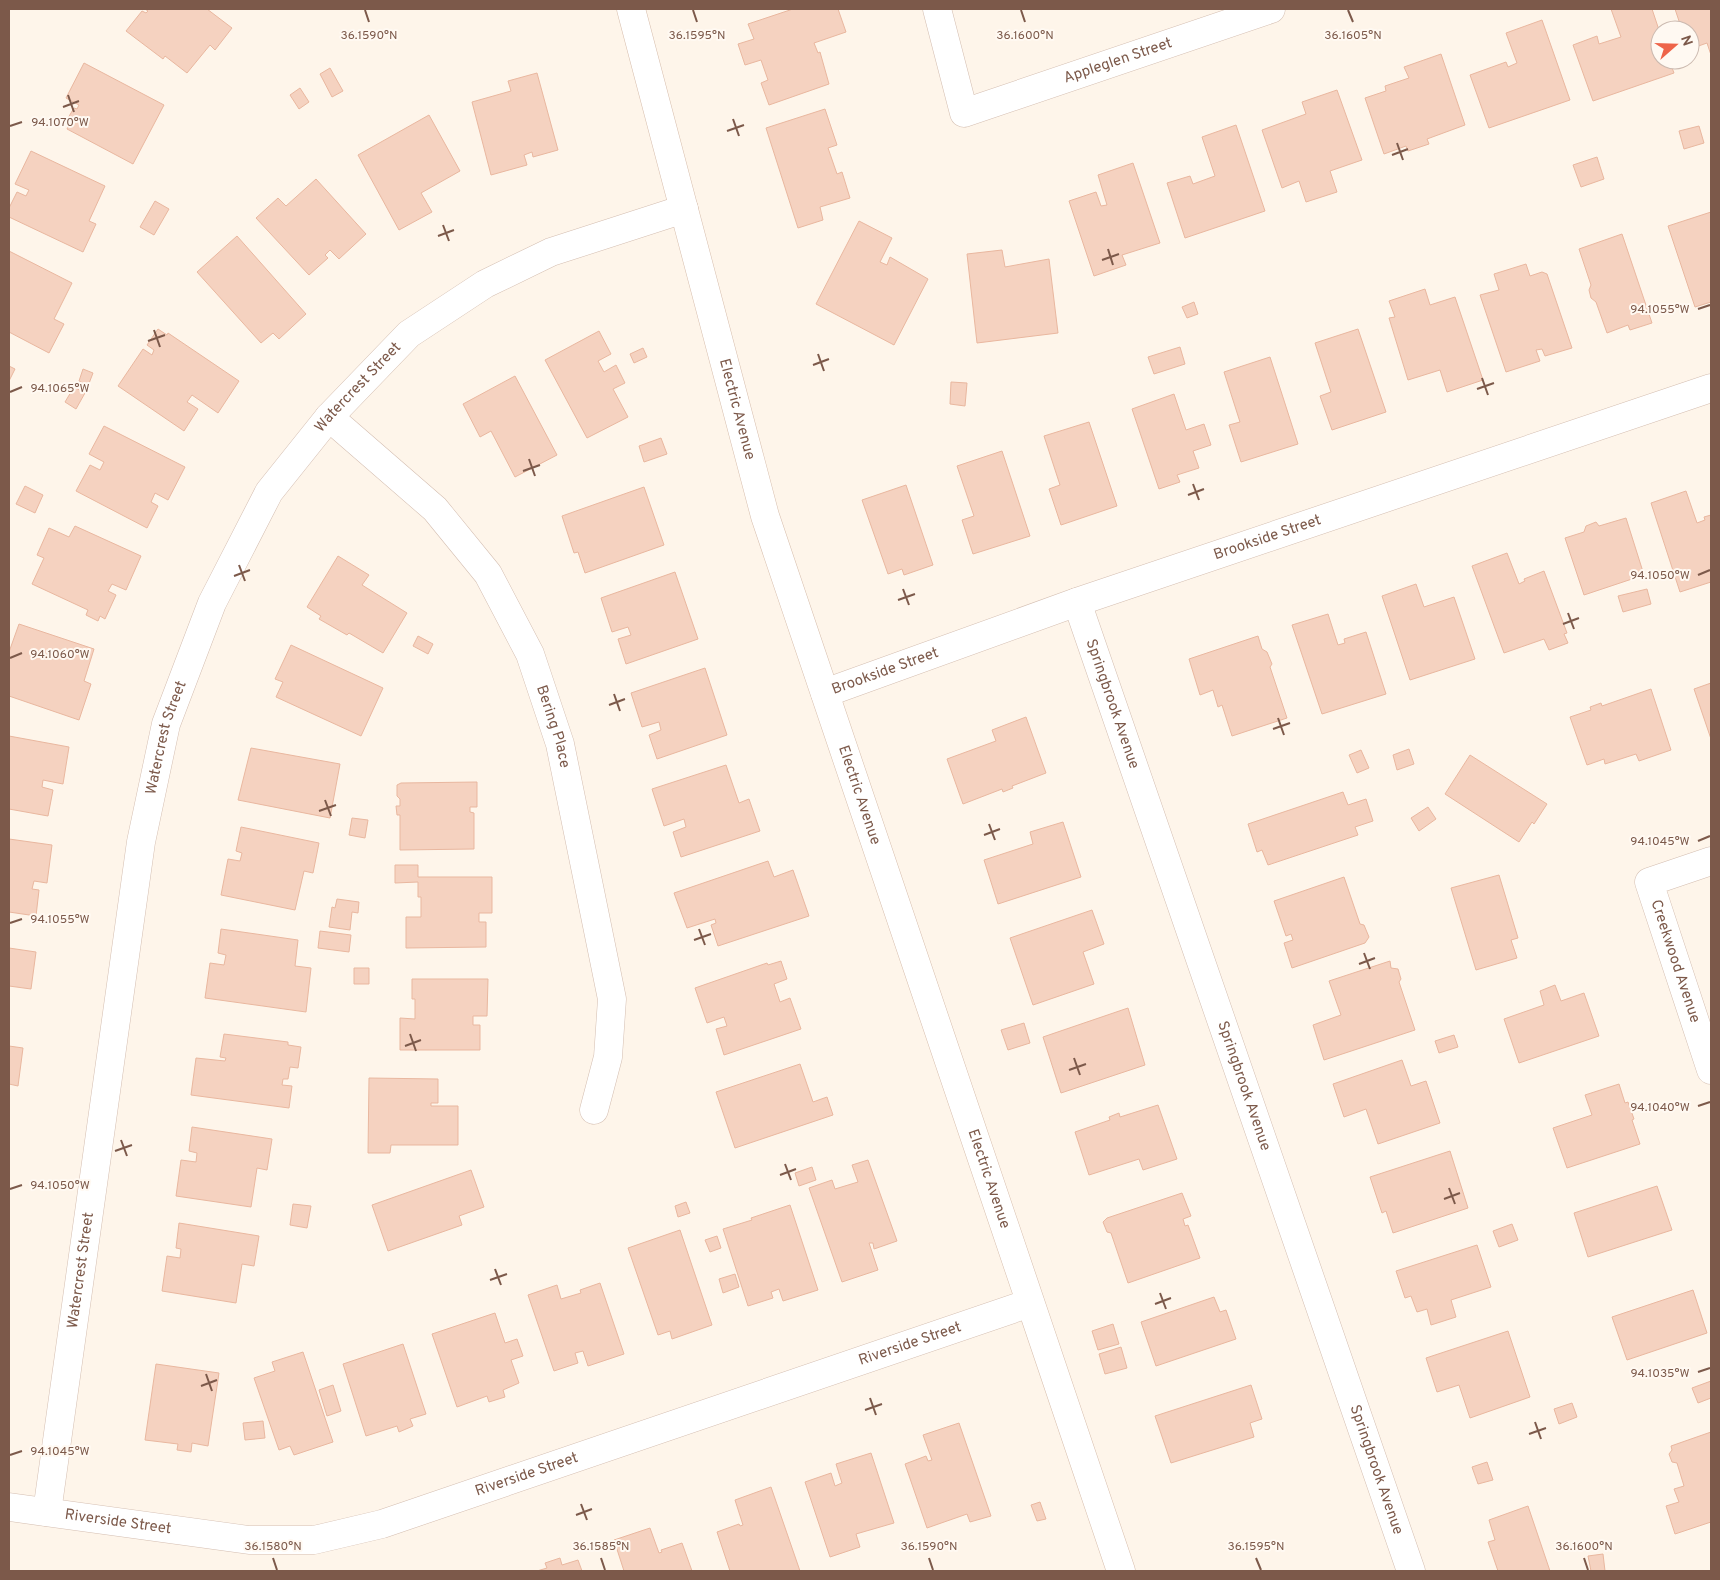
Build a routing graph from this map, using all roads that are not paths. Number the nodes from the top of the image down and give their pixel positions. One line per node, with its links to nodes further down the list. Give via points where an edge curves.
1 (631, 9): 4 (street, Electric Avenue)
2 (937, 9): 3 (street, Appleglen Street, via 964,113)
3 (1271, 9)
4 (684, 209): 6 (street, Watercrest Street, via 551,252 484,284 409,334); 8 (street, Electric Avenue, via 765,516)
5 (1711, 388): 7 (street, Brookside Street)
6 (329, 417): 11 (street, Bering Place, via 435,509 488,574 530,654 560,744 612,999 608,1057); 14 (street, Watercrest Street, via 269,492 212,602 166,724 141,842)
7 (1077, 602): 8 (street, Brookside Street); 16 (street, Springbrook Avenue)
8 (825, 693): 12 (street, Electric Avenue)
9 (1711, 861): 10 (street, Creekwood Avenue, via 1649,882)
10 (1711, 1070)
11 (594, 1110)
12 (1030, 1303): 14 (street, Riverside Street, via 382,1524 314,1540 248,1540); 15 (street, Electric Avenue)
13 (9, 1507): 14 (street, Riverside Street)
14 (47, 1512)
15 (1121, 1571)
16 (1411, 1571)

